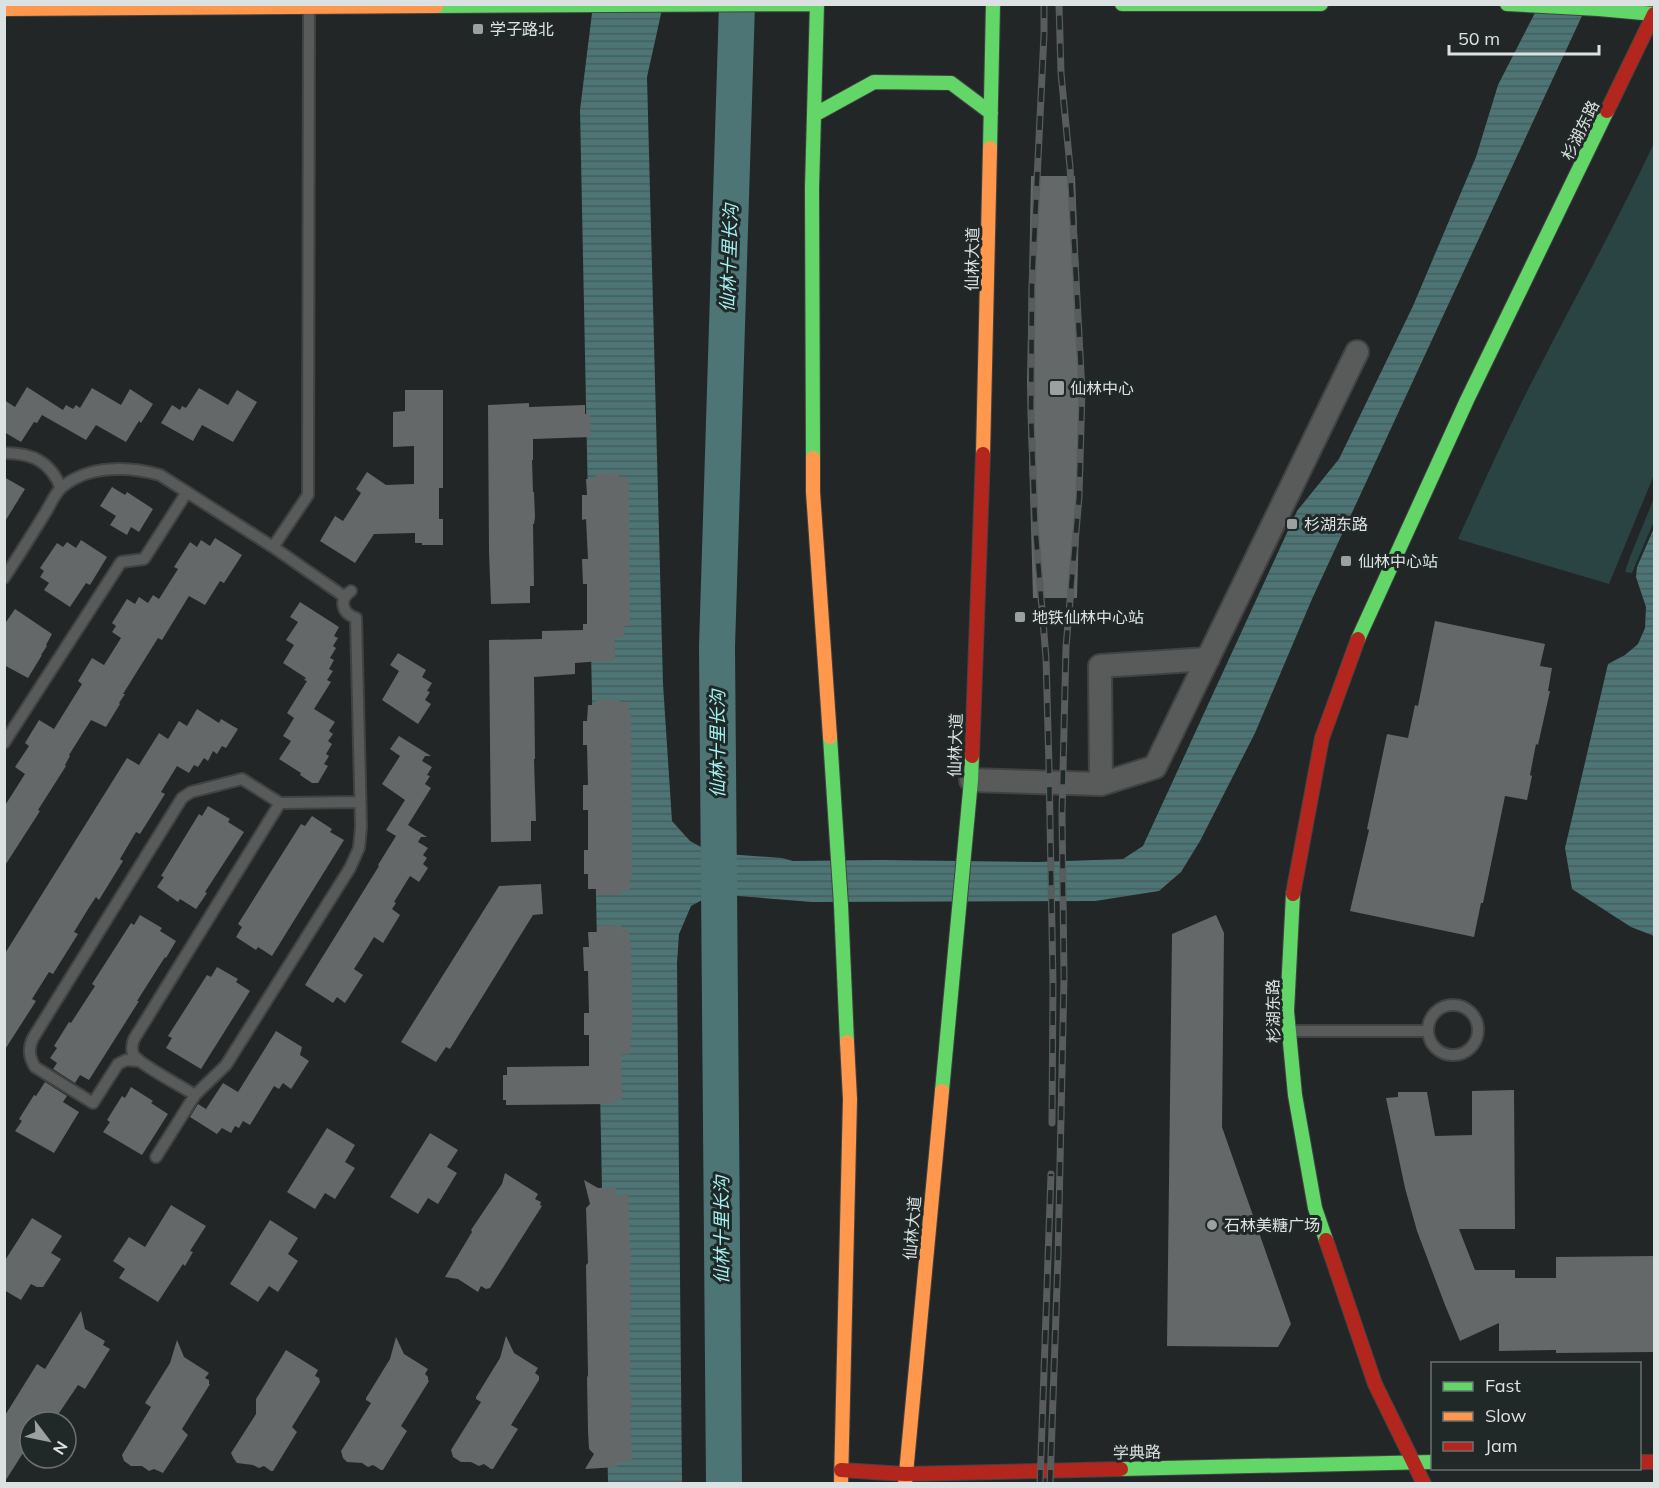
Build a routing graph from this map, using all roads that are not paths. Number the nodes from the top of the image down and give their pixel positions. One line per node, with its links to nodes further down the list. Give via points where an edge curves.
1 (816, 4): 7 (main road); 12 (main road)
2 (993, 4): 11 (main road, 仙林大道)
3 (1122, 4): 4 (main road)
4 (1321, 4)
5 (1507, 4): 10 (main road)
6 (705, 5): 7 (main road); 8 (main road)
7 (765, 5)
8 (309, 8): 9 (main road); 17 (lane, via 308,495)
9 (4, 9)
10 (1654, 14): 25 (main road, 杉湖东路, via 1467,400 1356,644 1322,738 1293,888)
11 (991, 113): 12 (main road, via 951,83 874,82); 21 (main road, 仙林大道, via 986,386)
12 (814, 115): 32 (main road, via 813,492 850,1099)
13 (1357, 352): 19 (street)
14 (4, 453): 15 (lane, via 37,459 52,471)
15 (61, 488): 16 (lane, via 94,472 128,468 160,475); 18 (lane)
16 (187, 492): 17 (lane); 20 (lane, via 144,559 121,562)
17 (273, 547): 24 (lane, via 348,594 342,606 356,618)
18 (4, 578)
19 (1208, 658): 22 (street, via 1155,767); 22 (street, via 1100,666)
20 (4, 743)
21 (971, 780): 22 (street); 33 (main road, 仙林大道)
22 (1101, 784)
23 (280, 802): 24 (lane); 27 (lane, via 134,1039 132,1052); 27 (lane, via 242,779 191,792 182,798 29,1050 35,1067 93,1103 118,1064)
24 (360, 802): 28 (lane, via 360,837 350,868 226,1065)
25 (1289, 1031): 26 (lane); 30 (main road, 杉湖东路, via 1295,1095 1315,1208 1375,1384)
26 (1428, 1031): 26 (lane, via 1437,1050 1462,1054 1475,1042 1478,1024 1469,1010 1452,1004 1436,1011)
27 (139, 1061): 28 (lane)
28 (195, 1095): 29 (lane)
29 (156, 1157)
30 (1414, 1462): 31 (main road, 学典路); 33 (main road, 学典路); 34 (main road, 杉湖东路)
31 (1431, 1462)
32 (841, 1477): 33 (main road, 学典路)
33 (905, 1479)
34 (1424, 1484)

